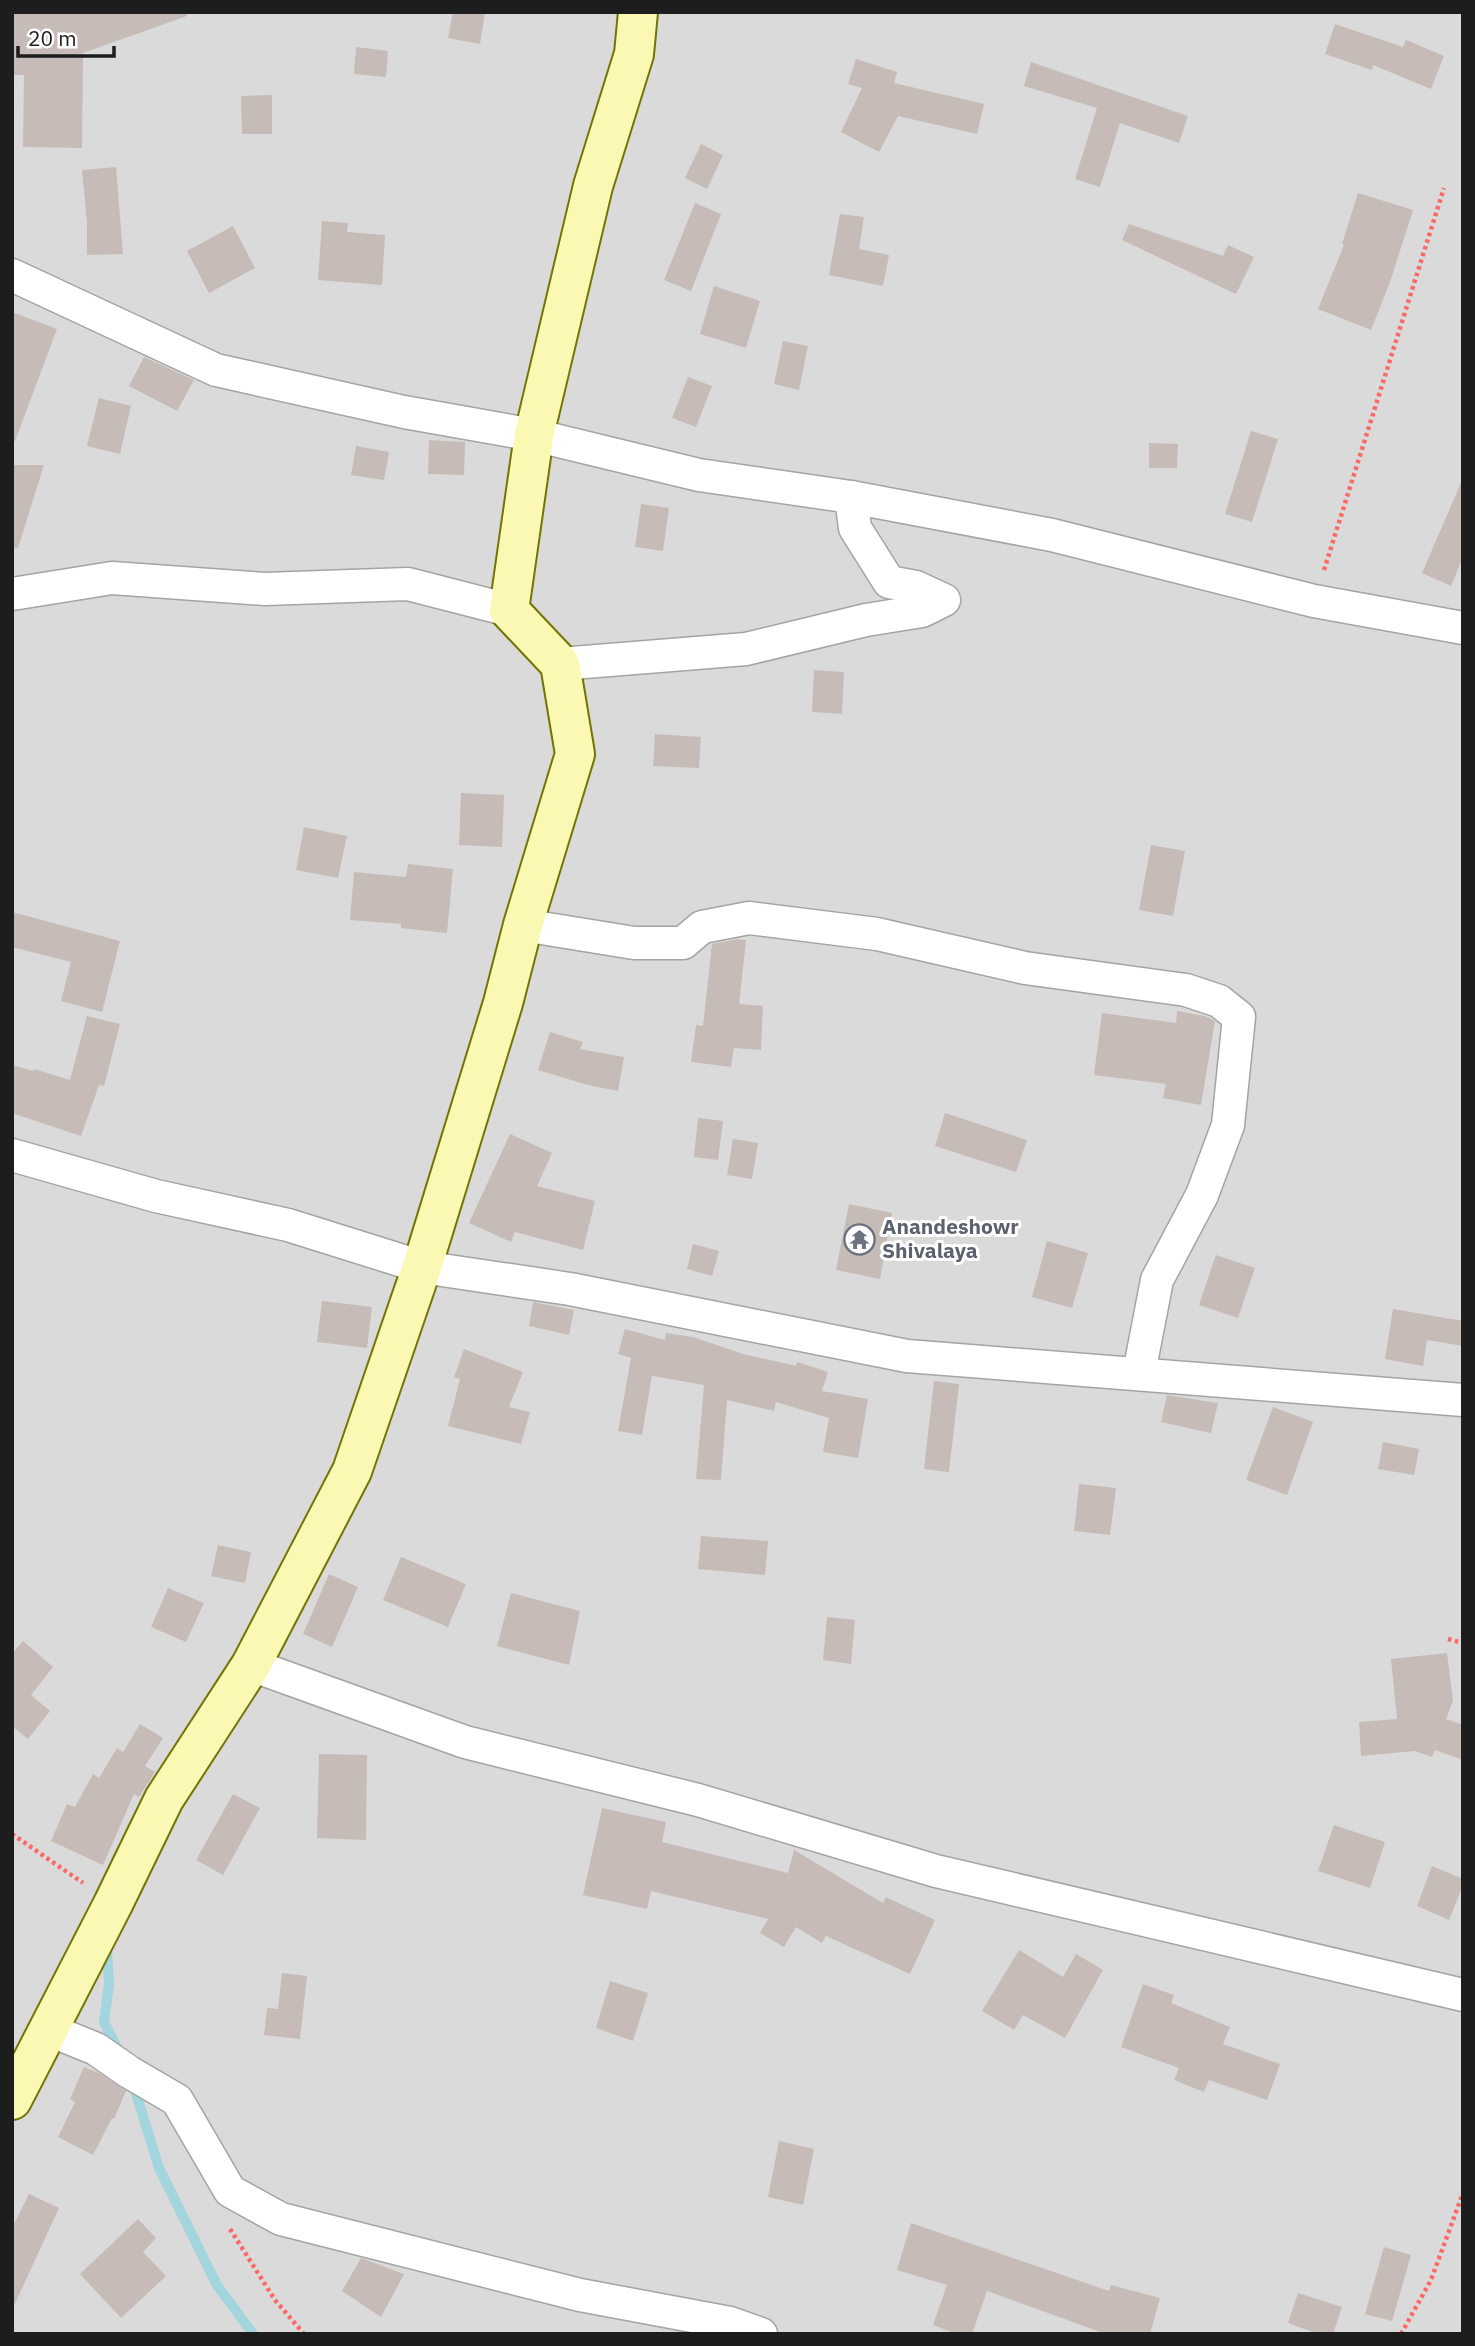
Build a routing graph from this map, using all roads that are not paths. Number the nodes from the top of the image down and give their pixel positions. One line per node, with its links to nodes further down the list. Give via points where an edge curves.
1 (638, 12): 3 (main road, via 634,54 593,186)
2 (12, 275): 3 (street, via 216,370)
3 (534, 435): 4 (street, via 699,475); 6 (main road)
4 (851, 497): 7 (street, via 1052,535 1314,601); 8 (street, via 855,528 889,582 916,587 944,600 922,611 746,649)
5 (12, 594): 6 (street, via 113,578 265,589 408,583)
6 (509, 610): 8 (main road)
7 (1463, 628)
8 (560, 664): 9 (main road, via 575,754)
9 (523, 925): 11 (main road); 12 (street, via 634,943 683,943 702,927 749,918 877,934 1025,968 1186,990 1219,1001 1239,1017 1228,1125 1202,1195 1157,1280)
10 (12, 1155): 11 (street, via 156,1196 288,1225)
11 (422, 1267): 12 (street, via 570,1289 906,1356); 14 (main road, via 352,1471)
12 (1139, 1373): 13 (street)
13 (1463, 1400)
14 (251, 1665): 15 (street, via 465,1742 698,1800 936,1871); 16 (main road, via 164,1799)
15 (1463, 1995)
16 (47, 2029): 17 (main road); 18 (street, via 96,2049 177,2100 230,2192 281,2219 580,2295 730,2323)
17 (12, 2100)
18 (761, 2334)

